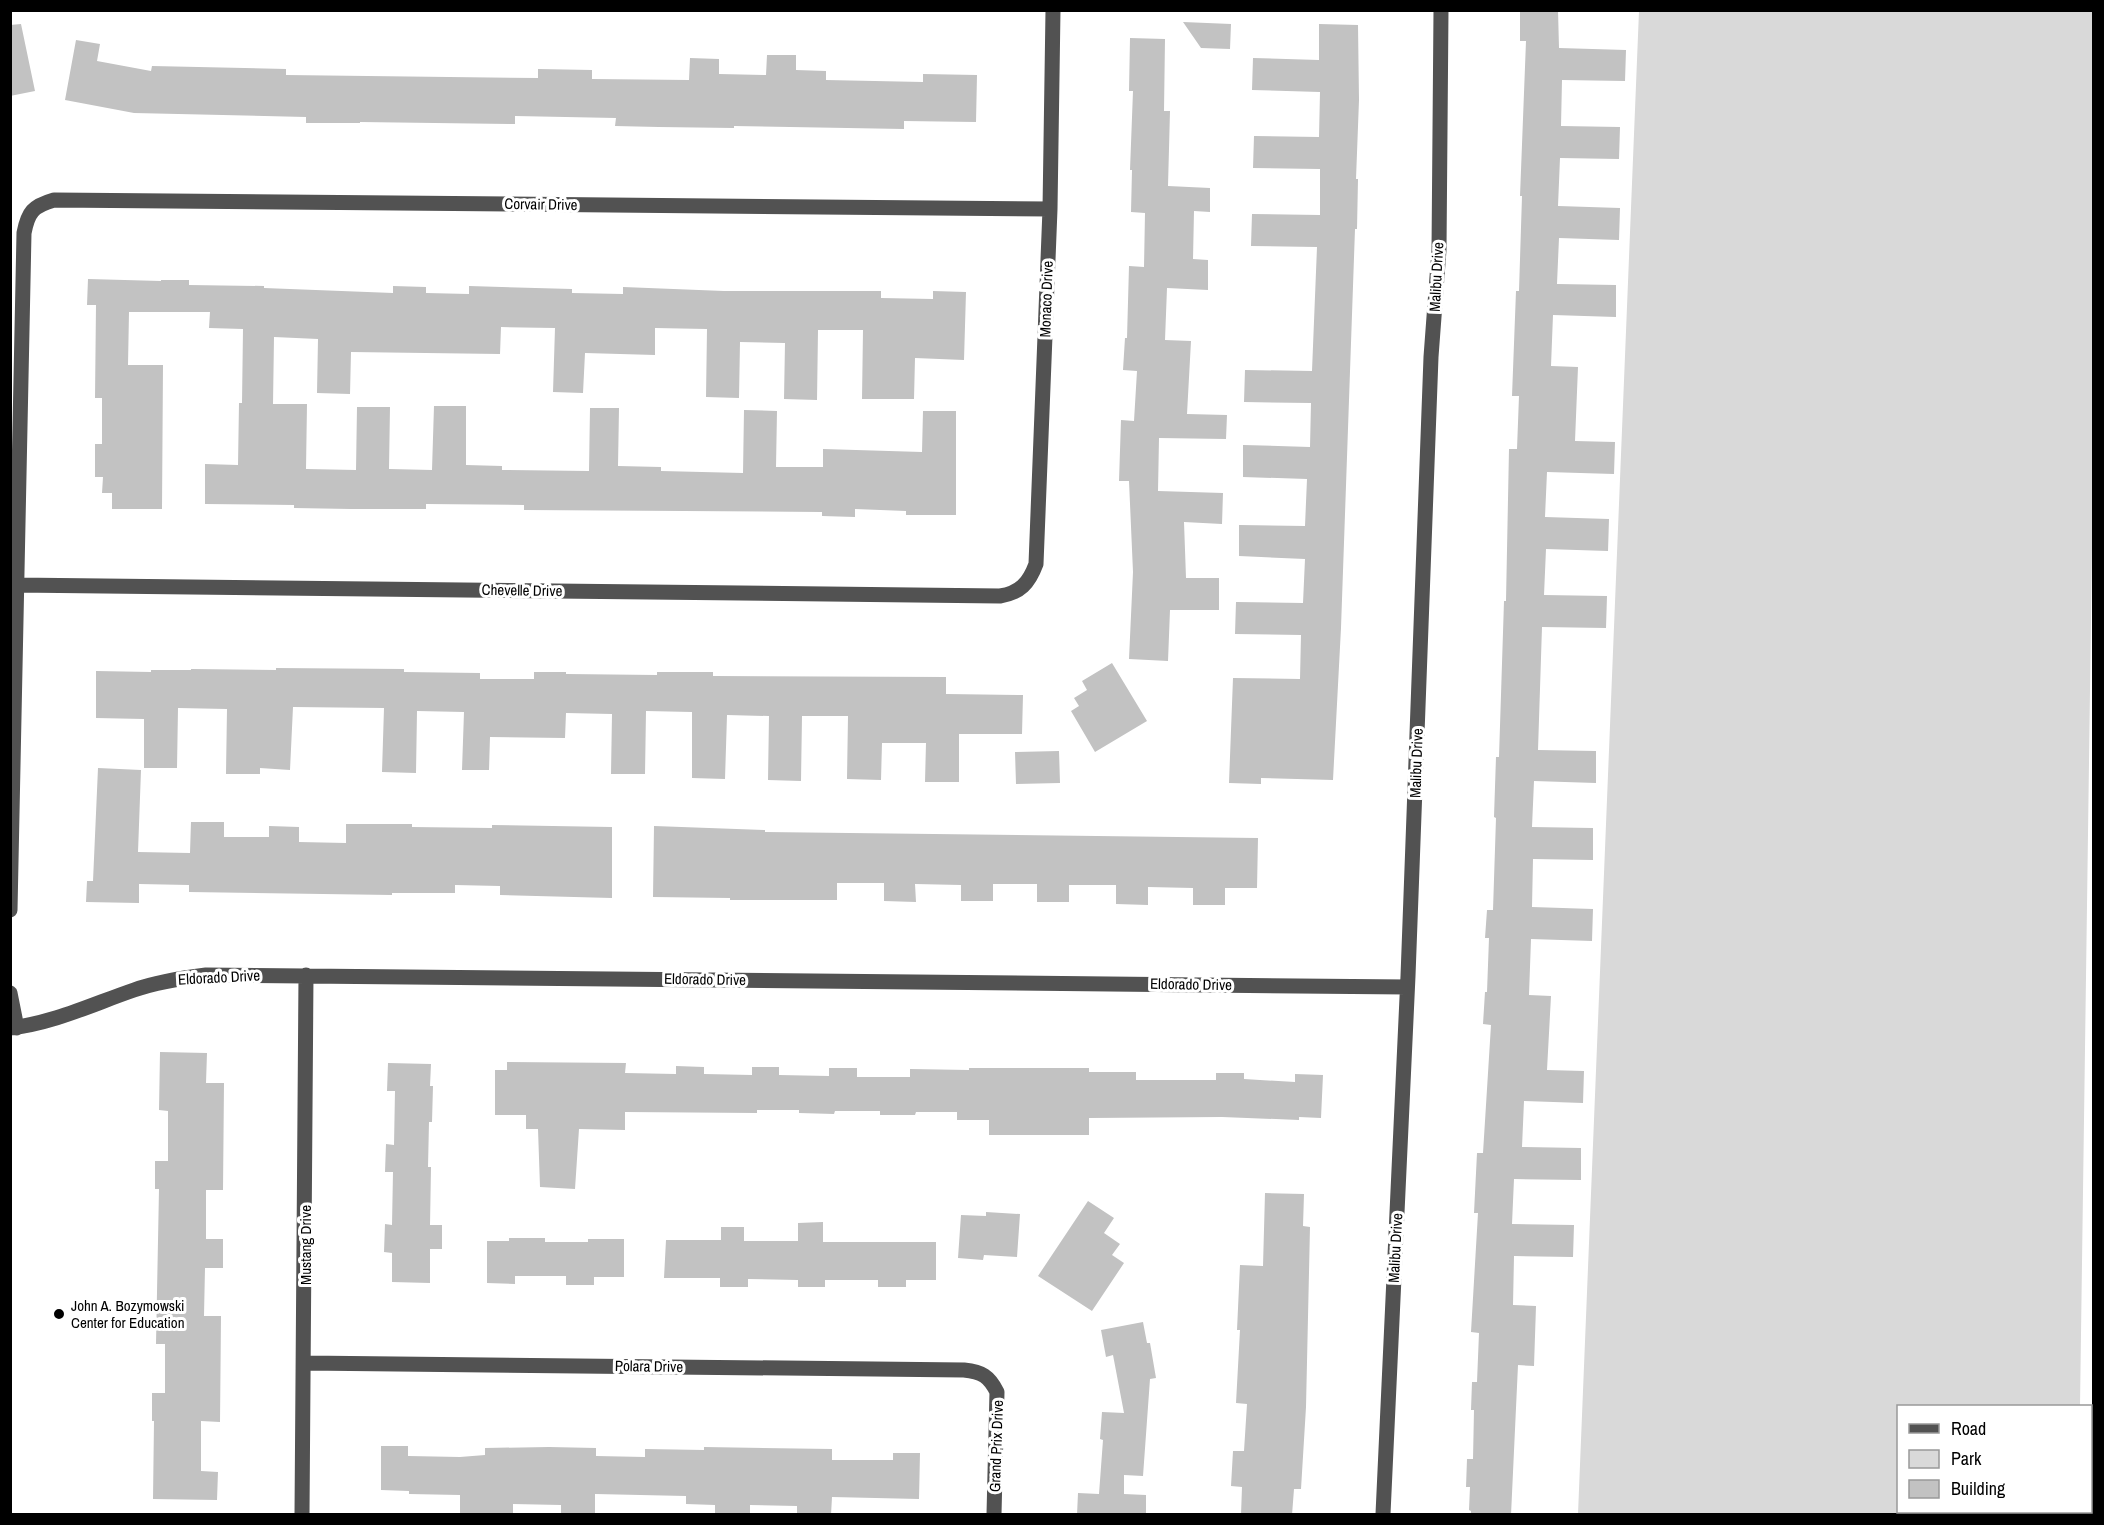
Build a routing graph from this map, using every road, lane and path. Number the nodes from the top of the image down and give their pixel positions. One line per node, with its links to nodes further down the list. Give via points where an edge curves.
1 (1053, 10): 3 (street, Monaco Drive)
2 (1441, 10): 8 (street, Malibu Drive, via 1439,250 1431,357)
3 (1050, 209): 4 (street, Corvair Drive, via 54,200 42,203 27,219 24,233); 5 (street, Monaco Drive, via 1035,564)
4 (16, 585): 5 (street, Chevelle Drive, via 988,596 1013,594); 6 (street)
5 (1025, 585)
6 (10, 910)
7 (306, 975): 8 (street, Eldorado Drive); 10 (street, Eldorado Drive, via 206,975 175,979 135,989 59,1019); 11 (street, Mustang Drive)
8 (1407, 987): 15 (street, Malibu Drive)
9 (10, 993): 10 (street)
10 (14, 1028)
11 (304, 1363): 12 (street, Polara Drive, via 964,1370 979,1371); 13 (street, Mustang Drive)
12 (991, 1379): 14 (street, Grand Prix Drive, via 998,1406)
13 (302, 1515)
14 (994, 1515)
15 (1383, 1515)

